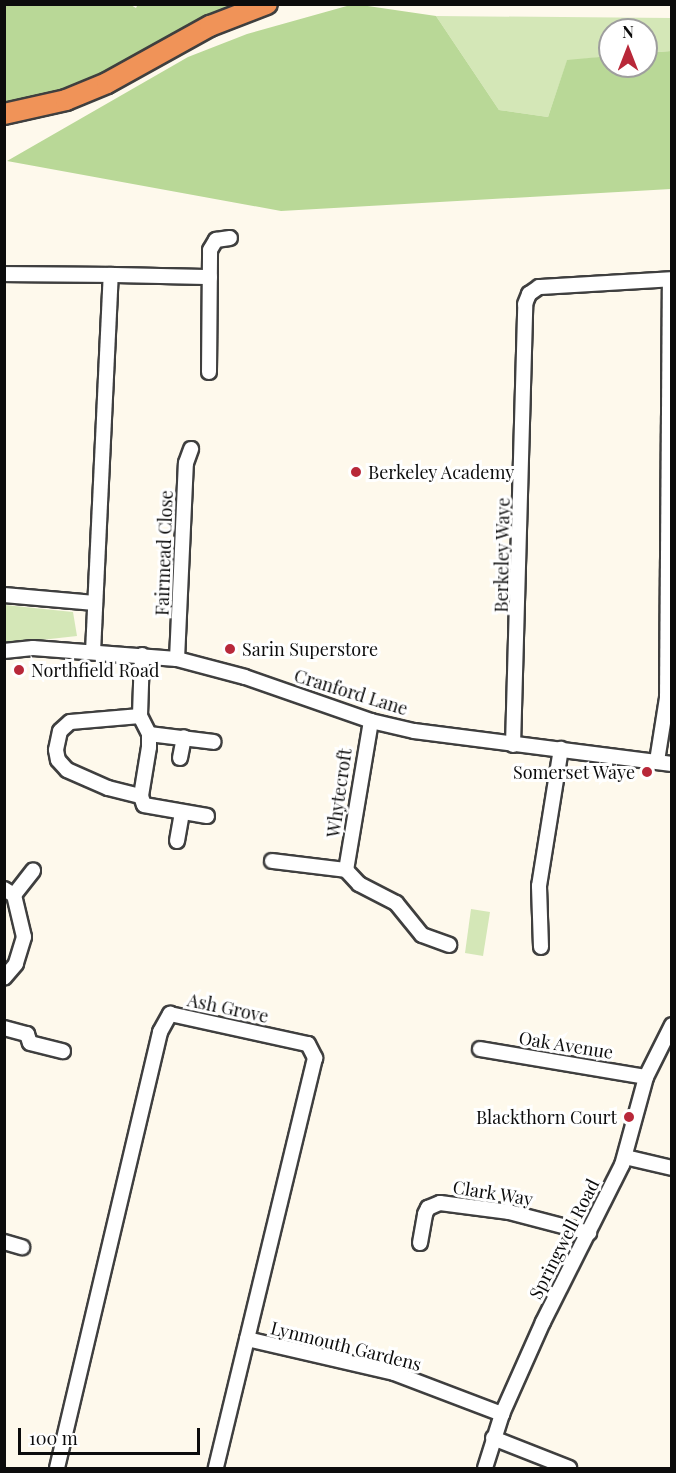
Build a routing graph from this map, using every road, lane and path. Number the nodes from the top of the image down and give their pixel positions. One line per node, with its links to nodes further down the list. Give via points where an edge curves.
1 (267, 4): 2 (highway, via 210,26 76,96)
2 (4, 114)
3 (230, 238): 6 (street, via 211,245)
4 (4, 274): 5 (street)
5 (111, 276): 6 (street); 11 (street)
6 (210, 277): 8 (street)
7 (671, 280): 23 (street, Berkeley Waye, via 539,287 529,294 525,304); 26 (street, via 667,698)
8 (209, 372)
9 (191, 448): 16 (street, Fairmead Close, via 186,463)
10 (4, 595): 11 (street)
11 (95, 603): 14 (street)
12 (4, 651): 13 (street, Cranford Lane, via 33,648)
13 (57, 652): 14 (street, Cranford Lane); 17 (street, Cranford Lane)
14 (93, 652): 15 (street, Cranford Lane)
15 (142, 655): 16 (street, Cranford Lane); 18 (street)
16 (177, 659): 19 (street, Cranford Lane, via 245,677)
17 (4, 661)
18 (140, 716): 20 (street); 28 (street, via 70,722 60,731 56,750 58,760 67,770 108,788)
19 (371, 721): 23 (street, Cranford Lane); 33 (street, Whytecroft)
20 (149, 734): 21 (street); 28 (street)
21 (183, 737): 22 (street); 25 (street)
22 (214, 742)
23 (513, 745): 24 (street, Cranford Lane)
24 (561, 749): 26 (street, Cranford Lane); 37 (street, via 539,886)
25 (180, 758)
26 (657, 761): 27 (street, Cranford Lane)
27 (672, 764)
28 (141, 796): 29 (street, via 144,805)
29 (182, 812): 30 (street); 31 (street)
30 (207, 816)
31 (177, 841)
32 (272, 861): 33 (street)
33 (346, 870): 36 (street, via 359,884 396,903 422,935)
34 (33, 871): 35 (street)
35 (9, 892): 38 (street, via 24,937 16,964)
36 (449, 945)
37 (541, 947)
38 (4, 978)
39 (672, 1026): 43 (street, Springwell Road)
40 (4, 1028): 42 (street, via 27,1034 30,1044)
41 (480, 1049): 43 (street, Oak Avenue)
42 (63, 1051)
43 (646, 1077): 44 (street, Springwell Road)
44 (625, 1157): 45 (street); 46 (street, Springwell Road)
45 (672, 1168)
46 (589, 1233): 48 (street, Clark Way, via 509,1212 440,1203 428,1208 425,1214); 51 (street, Springwell Road)
47 (4, 1242): 49 (street)
48 (420, 1243)
49 (22, 1247)
50 (248, 1339): 51 (street, Lynmouth Gardens, via 393,1373); 53 (street, Ash Grove, via 315,1058 308,1044 170,1014 160,1032); 54 (street, Ash Grove)
51 (502, 1414): 52 (street, Springwell Road)
52 (493, 1438): 55 (street, Springwell Road); 56 (street)
53 (57, 1468)
54 (216, 1468)
55 (485, 1468)
56 (569, 1468)

